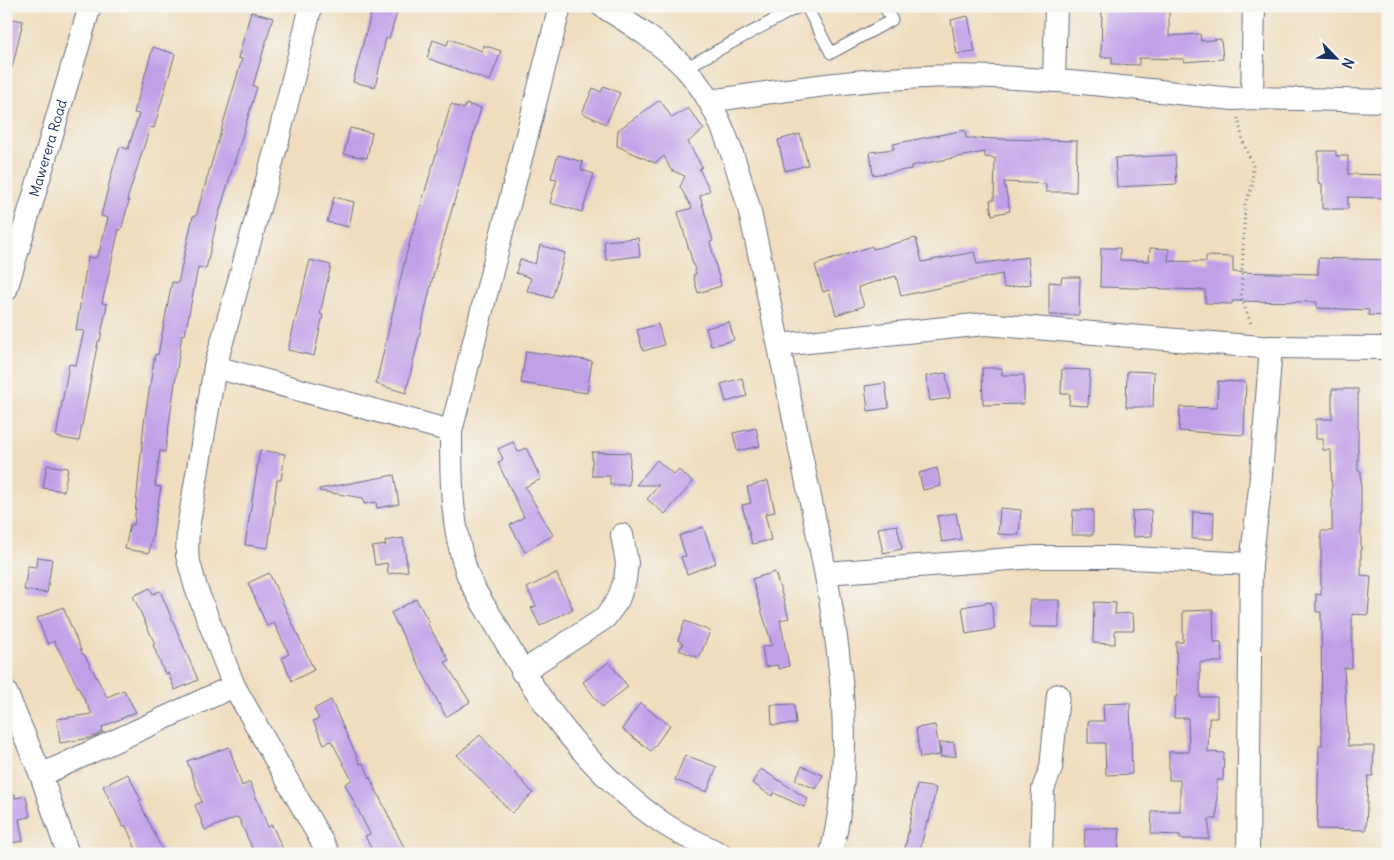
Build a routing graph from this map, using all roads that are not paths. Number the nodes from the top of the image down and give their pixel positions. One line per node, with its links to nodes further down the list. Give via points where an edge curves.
1 (90, 6): 15 (street, Mawerera Road)
2 (311, 6): 19 (street, via 277,144)
3 (560, 6): 20 (street)
4 (602, 6): 10 (street, via 640,30)
5 (800, 6): 10 (lane)
6 (806, 6): 7 (lane, via 831,53 892,20)
7 (884, 6)
8 (1056, 6): 11 (street)
9 (1254, 6): 12 (street)
10 (685, 68): 13 (street)
11 (1054, 81): 12 (street); 13 (street, via 924,77 827,83)
12 (1242, 99): 14 (street)
13 (709, 101): 16 (street, via 732,151 749,208)
14 (1388, 101)
15 (7, 284)
16 (779, 345): 17 (street, via 985,324); 23 (street)
17 (1266, 347): 18 (street); 22 (street, via 1260,488)
18 (1388, 348)
19 (215, 367): 20 (street); 25 (street, via 189,518 187,555 196,588)
20 (451, 431): 24 (street, via 451,490 456,529 468,574)
21 (622, 535): 24 (street, via 627,563 625,580 618,600 605,618)
22 (1251, 564): 23 (street, via 1037,557); 34 (street)
23 (826, 573): 32 (street, via 844,741 837,828)
24 (522, 672): 31 (street, via 554,718 610,780 660,822)
25 (234, 686): 28 (street); 30 (street)
26 (6, 692): 28 (street)
27 (1058, 695): 33 (street, via 1051,768 1043,789)
28 (41, 775): 29 (street)
29 (68, 854)
30 (329, 854)
31 (720, 854)
32 (831, 854)
33 (1041, 854)
34 (1248, 854)

